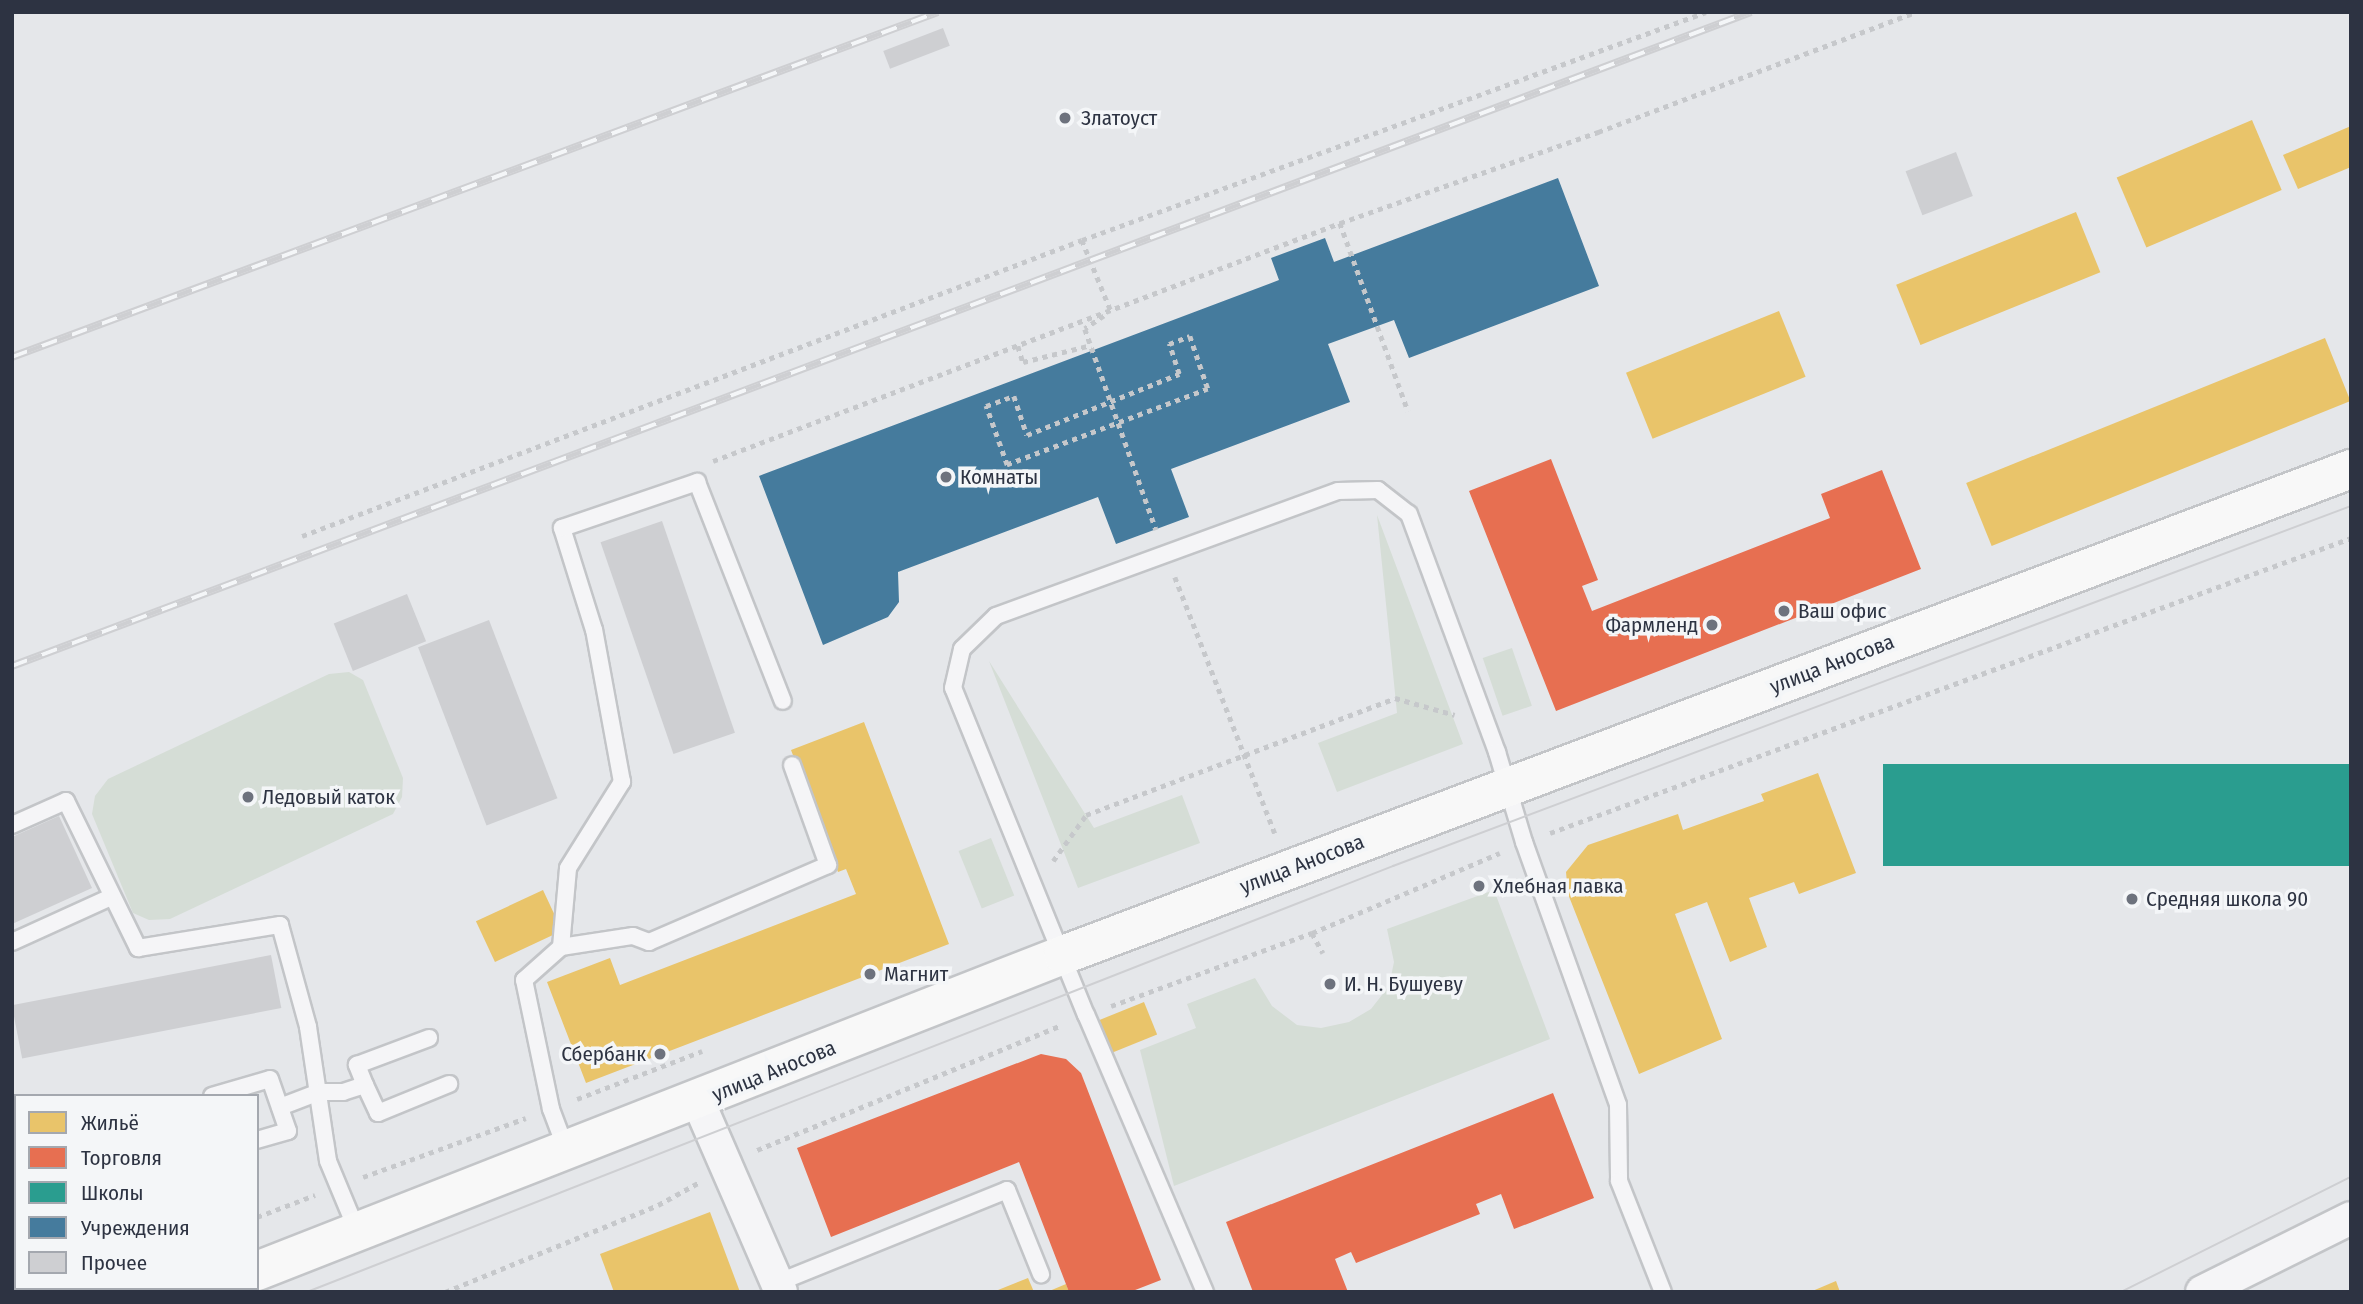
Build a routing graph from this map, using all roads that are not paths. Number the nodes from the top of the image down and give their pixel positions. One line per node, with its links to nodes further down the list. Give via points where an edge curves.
1 (2351, 469): 4 (main road, улица Аносова)
2 (783, 701): 8 (lane, via 697,482 562,528 594,630 622,782 568,868)
3 (792, 765): 8 (lane, via 828,865 649,942 633,936)
4 (1508, 786): 9 (main road, улица Аносова); 9 (lane, via 1409,514 1378,490 1338,491 996,616 962,649 953,688); 25 (lane, via 1618,1105 1619,1181)
5 (12, 825): 13 (lane, via 66,801 138,948 280,925 308,1027)
6 (109, 898): 7 (lane)
7 (12, 942)
8 (561, 947): 18 (lane, via 524,980 551,1109)
9 (1063, 955): 15 (main road, улица Аносова); 24 (lane)
10 (429, 1038): 12 (lane, via 357,1065)
11 (449, 1084): 12 (lane, via 378,1113)
12 (365, 1085): 13 (lane, via 343,1092)
13 (318, 1092): 16 (lane); 20 (lane, via 328,1161)
14 (219, 1094): 16 (lane, via 270,1079)
15 (698, 1101): 18 (main road, улица Аносова); 23 (street)
16 (280, 1107): 17 (lane, via 288,1131)
17 (259, 1139)
18 (567, 1152): 20 (main road, улица Аносова)
19 (2351, 1218): 26 (street)
20 (358, 1233): 21 (main road, улица Аносова)
21 (259, 1270)
22 (1041, 1274): 23 (lane, via 1007,1190)
23 (779, 1287)
24 (1205, 1292)
25 (1664, 1292)
26 (2202, 1292)

